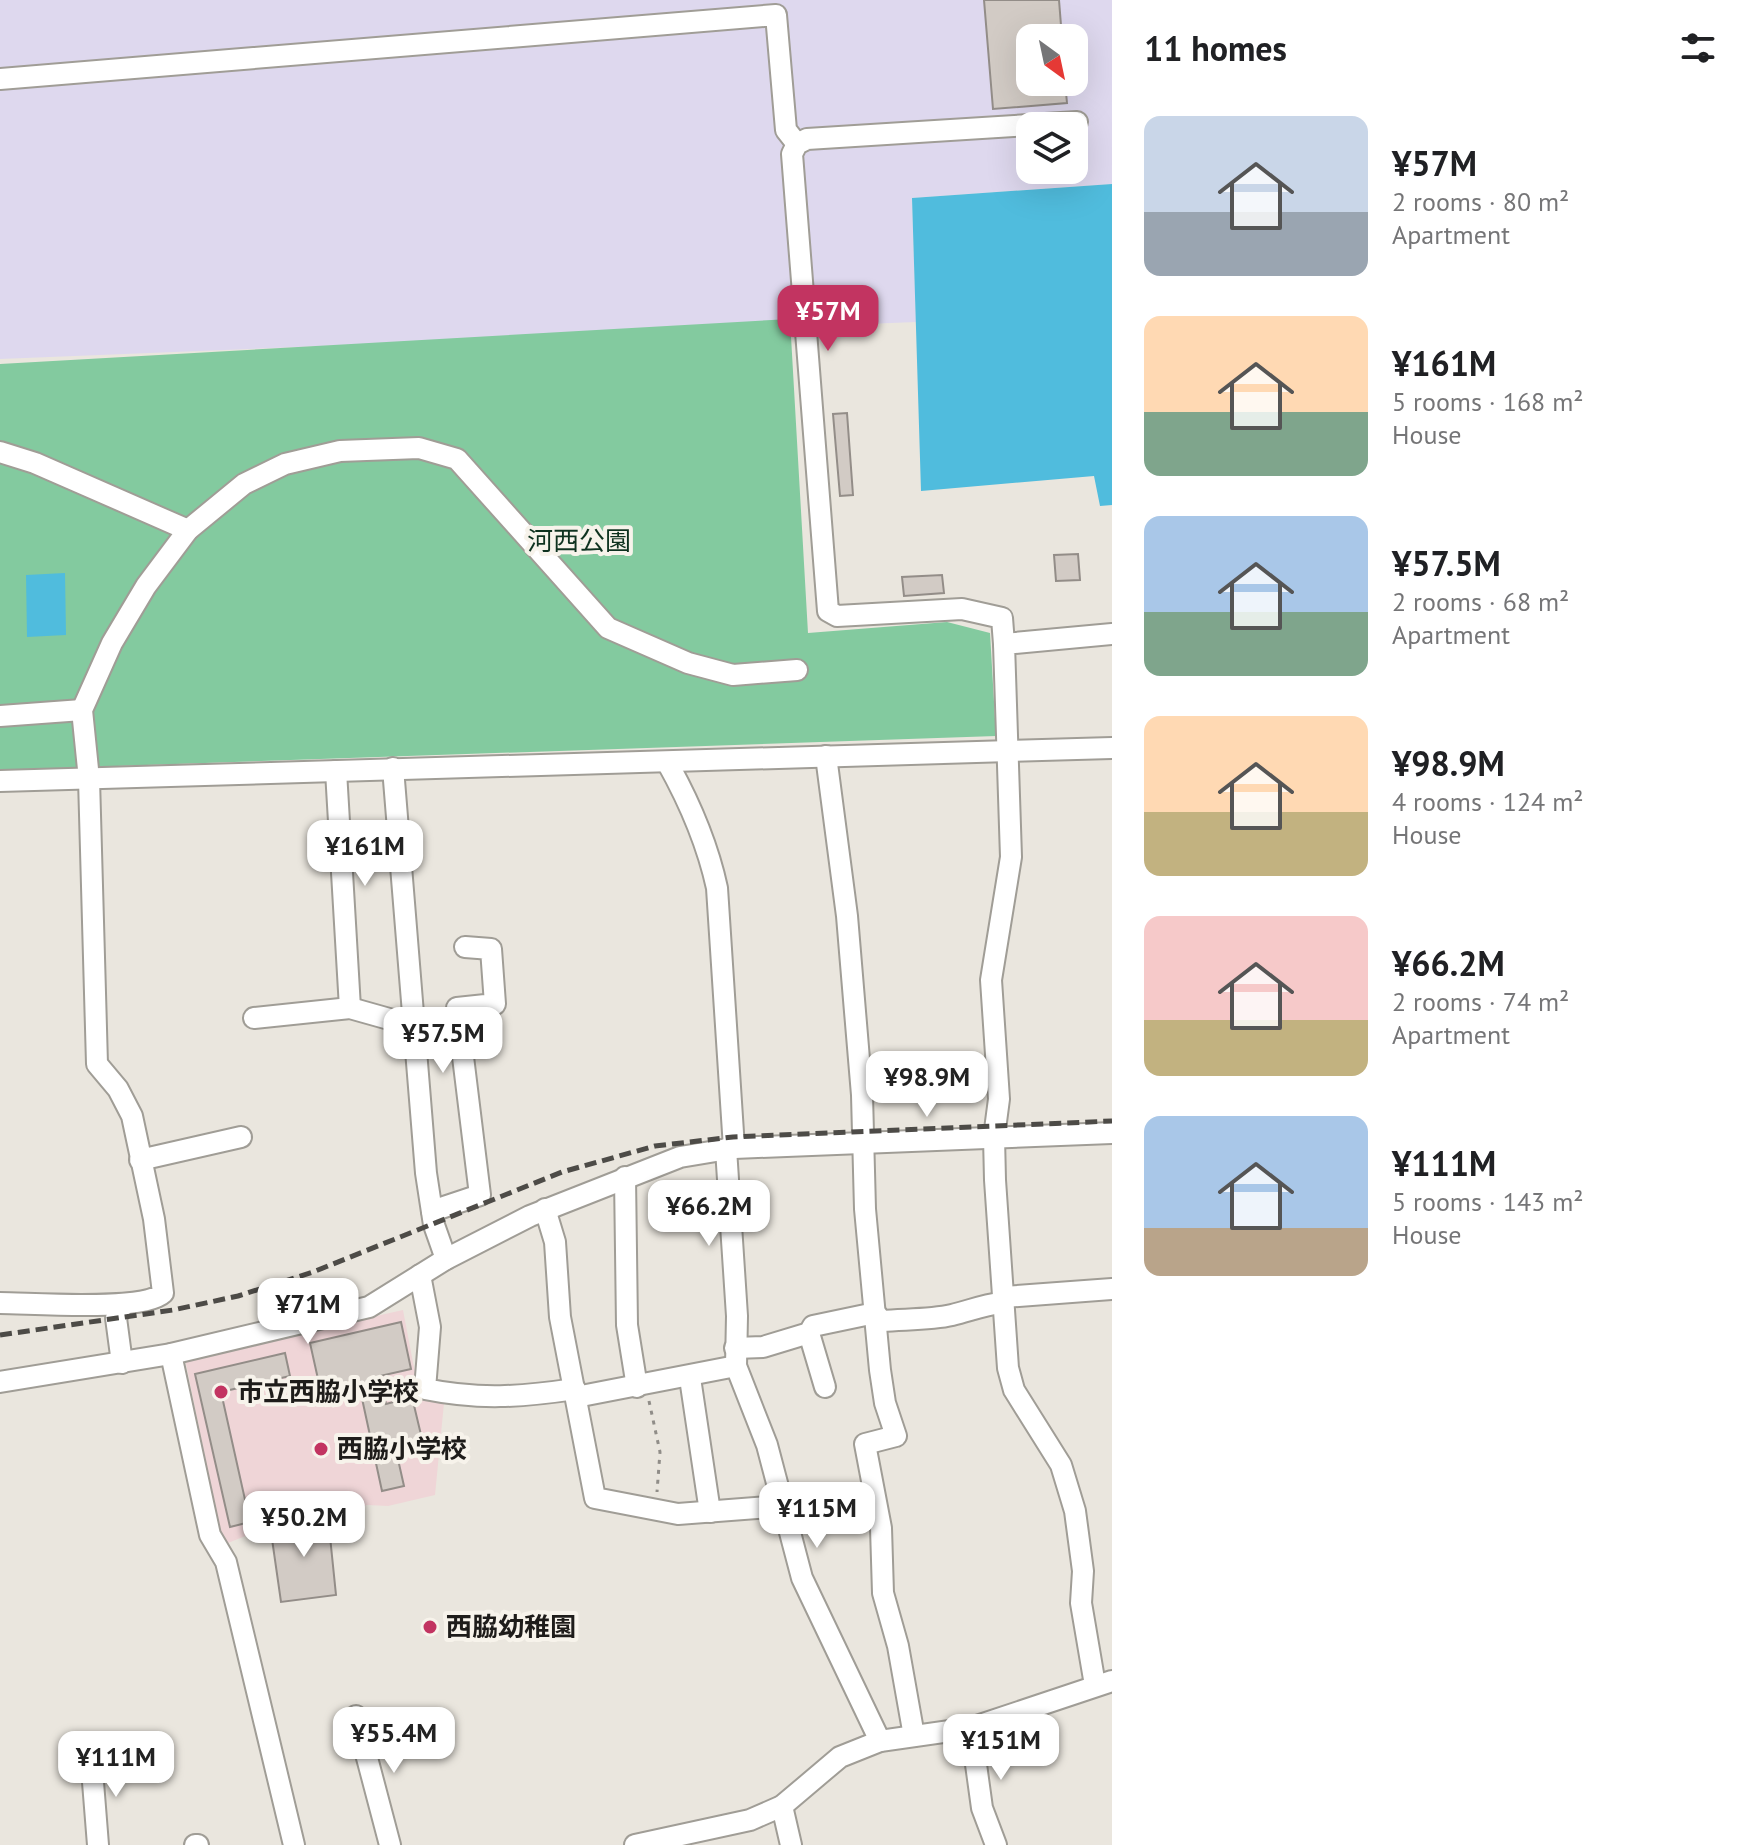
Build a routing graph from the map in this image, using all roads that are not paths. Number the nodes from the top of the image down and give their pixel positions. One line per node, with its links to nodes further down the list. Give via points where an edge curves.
1 (0, 79): 3 (street, via 776,15 786,130)
2 (1016, 126): 3 (street, via 807,139)
3 (797, 144): 7 (street, via 793,170 828,611 837,616 962,609 1002,618)
4 (0, 452): 5 (street)
5 (188, 530): 8 (street, via 244,484 285,464 340,451 419,448 457,459 608,628 688,663 733,675); 9 (street, via 112,643)
6 (1112, 634): 7 (street)
7 (1004, 644): 12 (street)
8 (797, 670)
9 (82, 710): 10 (street); 17 (street)
10 (0, 716)
11 (1112, 748): 12 (street)
12 (1009, 751): 13 (street); 25 (street, via 1011,857 991,980 999,1099)
13 (826, 756): 14 (street); 26 (street, via 847,916)
14 (667, 762): 15 (street); 27 (street, via 693,809 717,888)
15 (393, 768): 16 (street); 22 (street)
16 (336, 771): 17 (street); 20 (street)
17 (89, 779): 18 (street); 28 (street, via 97,1064 132,1116)
18 (0, 781)
19 (465, 947): 31 (street, via 491,949 495,1004 457,1008 480,1195)
20 (350, 1008): 21 (street); 22 (street)
21 (254, 1018)
22 (414, 1026): 31 (street)
23 (1112, 1133): 25 (street)
24 (241, 1137): 28 (street)
25 (994, 1137): 26 (street); 35 (street)
26 (862, 1142): 27 (street); 38 (street)
27 (730, 1148): 29 (street, via 680,1157); 41 (street)
28 (140, 1160): 37 (street, via 163,1293 156,1300)
29 (625, 1177): 30 (street); 45 (street, via 627,1325)
30 (545, 1209): 32 (street); 47 (street, via 555,1242 560,1317)
31 (432, 1211): 32 (street)
32 (446, 1259): 33 (street)
33 (420, 1275): 40 (street, via 369,1307); 47 (street, via 430,1327 425,1389 512,1399)
34 (1112, 1289): 35 (street)
35 (1004, 1297): 38 (street, via 1001,1303 972,1306 954,1315 882,1321); 50 (street, via 1014,1390 1061,1465 1075,1511 1083,1571 1081,1603)
36 (0, 1303): 37 (street)
37 (123, 1304): 42 (street, via 116,1318)
38 (875, 1313): 39 (street, via 813,1326); 53 (street, via 885,1403 896,1436 865,1444 881,1528 883,1593)
39 (809, 1333): 41 (street); 46 (street)
40 (171, 1354): 42 (street); 58 (street, via 210,1535 226,1562)
41 (736, 1357): 43 (street); 48 (street)
42 (122, 1363): 44 (street)
43 (690, 1378): 45 (street); 49 (street)
44 (0, 1382)
45 (641, 1386): 47 (street)
46 (825, 1387)
47 (576, 1393): 49 (street, via 595,1498 678,1514)
48 (782, 1506): 49 (street); 54 (street, via 802,1578)
49 (710, 1512)
50 (1103, 1683): 52 (street)
51 (356, 1716): 59 (street)
52 (971, 1728): 53 (street); 62 (street, via 982,1808)
53 (914, 1736): 54 (street)
54 (880, 1741): 56 (street, via 840,1757)
55 (91, 1757): 57 (street)
56 (782, 1806): 60 (street, via 750,1820); 61 (street)
57 (98, 1845)
58 (294, 1845)
59 (390, 1845)
60 (635, 1845)
61 (791, 1845)
62 (996, 1845)

